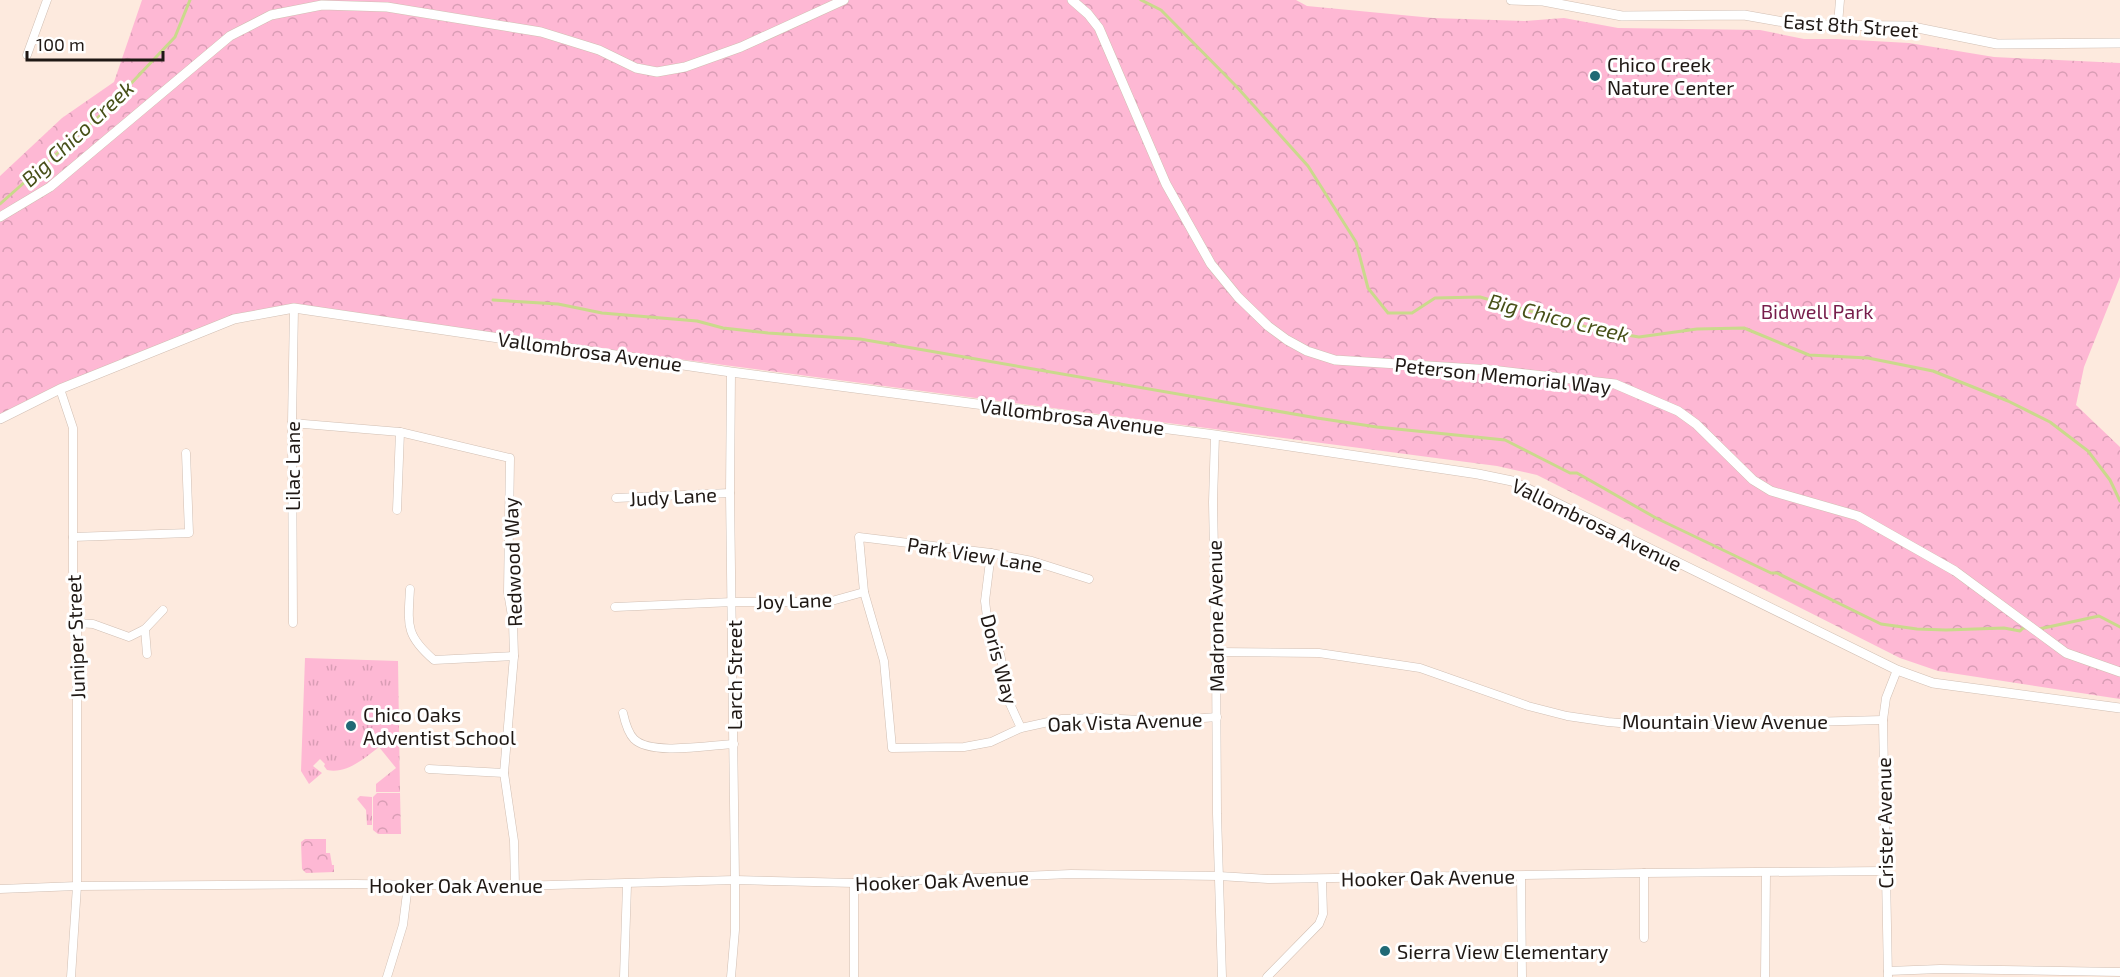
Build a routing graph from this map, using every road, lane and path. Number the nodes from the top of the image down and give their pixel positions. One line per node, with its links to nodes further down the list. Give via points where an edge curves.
1 (47, 0): 9 (street)
2 (844, 0): 10 (street, via 741,47 685,67 657,72 636,68 598,50 541,32 387,7 322,5 271,15 230,36 50,187)
3 (1072, 0): 38 (street, Peterson Memorial Way, via 1099,28 1166,184 1211,264 1238,297 1287,340 1335,360 1491,370 1615,384 1678,411 1753,480 1771,491 1858,516 1955,571 2066,653)
4 (1511, 0): 6 (street, East 8th Street)
5 (1840, 0): 7 (street)
6 (1543, 1): 7 (street, East 8th Street, via 1622,16 1744,15 1801,25)
7 (1838, 24): 8 (street, East 8th Street, via 1908,26 1997,44)
8 (2120, 43)
9 (27, 55)
10 (0, 217)
11 (294, 309): 12 (street, Vallombrosa Avenue); 13 (street, Vallombrosa Avenue, via 234,319); 15 (street, Lilac Lane)
12 (731, 372): 17 (street, Vallombrosa Avenue); 19 (street, Larch Street)
13 (60, 389): 14 (street, Vallombrosa Avenue); 22 (street, Juniper Street, via 73,428)
14 (0, 419)
15 (292, 423): 16 (street, Redwood Way); 32 (street, Lilac Lane)
16 (400, 432): 21 (street); 36 (street, Redwood Way, via 510,458 508,592)
17 (1215, 435): 34 (street, Madrone Avenue); 37 (street, Vallombrosa Avenue, via 1512,482)
18 (186, 453): 22 (street, via 189,533)
19 (730, 493): 20 (street, Judy Lane); 28 (street, Larch Street)
20 (616, 498)
21 (397, 510)
22 (73, 537): 31 (street, Juniper Street)
23 (859, 537): 24 (street, Park View Lane); 27 (street, Oak Vista Avenue)
24 (991, 553): 25 (street, Park View Lane); 43 (street, Doris Way, via 985,601 988,625 1000,654 1010,704)
25 (1089, 579)
26 (410, 589): 36 (street, via 408,624 417,645 434,660)
27 (864, 592): 28 (street, Joy Lane, via 828,602); 43 (street, Oak Vista Avenue, via 884,661 892,748 964,747 991,742)
28 (733, 602): 29 (street, Joy Lane); 44 (street, Larch Street)
29 (615, 607)
30 (163, 610): 33 (street)
31 (77, 623): 33 (street, via 93,624 129,637); 57 (street, Juniper Street)
32 (292, 623)
33 (145, 630): 35 (street)
34 (1216, 652): 41 (street, Madrone Avenue); 42 (street, Mountain View Avenue, via 1319,653 1420,668 1528,706 1608,722 1654,726)
35 (147, 654)
36 (514, 656): 46 (street, Redwood Way)
37 (1897, 670): 39 (street, Vallombrosa Avenue, via 1933,683); 42 (street, Crister Avenue, via 1886,698)
38 (2120, 672)
39 (2120, 708)
40 (623, 713): 44 (street, via 633,738 644,746)
41 (1217, 717): 43 (street, Oak Vista Avenue, via 1164,721 1062,719); 50 (street, Madrone Avenue)
42 (1883, 720): 47 (street, Crister Avenue)
43 (1021, 728)
44 (734, 744): 53 (street, Larch Street)
45 (429, 769): 46 (street)
46 (504, 773): 58 (street, Redwood Way, via 514,841)
47 (1884, 871): 49 (street, Hooker Oak Avenue); 62 (street, Crister Avenue)
48 (1644, 873): 49 (street, Hooker Oak Avenue); 51 (street, Hooker Oak Avenue); 60 (street)
49 (1766, 873): 71 (street)
50 (1219, 876): 52 (street, Hooker Oak Avenue); 54 (street, Hooker Oak Avenue, via 1071,874); 68 (street, Madrone Avenue)
51 (1521, 876): 52 (street, Hooker Oak Avenue); 70 (street)
52 (1322, 879): 69 (street, via 1323,914 1319,924)
53 (735, 880): 54 (street, Hooker Oak Avenue); 56 (street, Hooker Oak Avenue); 66 (street, Larch Street)
54 (854, 884): 67 (street)
55 (408, 885): 57 (street, Hooker Oak Avenue); 58 (street, Hooker Oak Avenue); 64 (street, via 403,925)
56 (627, 885): 58 (street, Hooker Oak Avenue); 65 (street)
57 (77, 886): 59 (street, Hooker Oak Avenue); 63 (street, Juniper Street)
58 (515, 886)
59 (0, 889)
60 (1644, 938)
61 (2120, 972): 62 (street, via 1940,969)
62 (1888, 974)
63 (71, 977)
64 (387, 977)
65 (624, 977)
66 (732, 977)
67 (854, 977)
68 (1222, 977)
69 (1267, 977)
70 (1522, 977)
71 (1765, 977)

